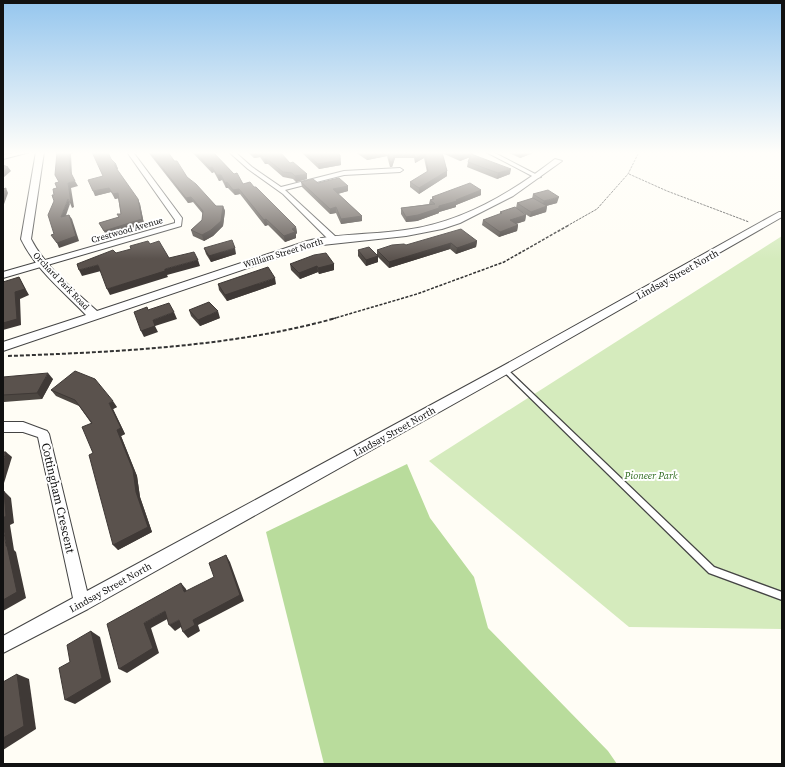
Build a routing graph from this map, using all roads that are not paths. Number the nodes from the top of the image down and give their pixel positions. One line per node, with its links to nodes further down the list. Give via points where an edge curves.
1 (34, 188): 8 (street, Orchard Park Road, via 26,239 28,246)
2 (156, 188): 8 (street, Crestwood Avenue, via 179,220 178,224)
3 (285, 188): 5 (street)
4 (521, 188): 7 (street, William Street North, via 470,214 434,227 402,233)
5 (280, 189): 7 (street)
6 (782, 214): 12 (street, Lindsay Street North)
7 (333, 239): 10 (street, William Street North, via 278,253)
8 (42, 264): 9 (street); 10 (street, Orchard Park Road)
9 (3, 275)
10 (95, 316): 11 (street, William Street North)
11 (3, 347)
12 (505, 370): 14 (lane, via 712,570); 15 (street, Lindsay Street North)
13 (3, 427): 15 (street, Cottingham Crescent, via 23,427 43,434)
14 (782, 596)
15 (82, 603): 16 (street, Lindsay Street North)
16 (3, 645)

